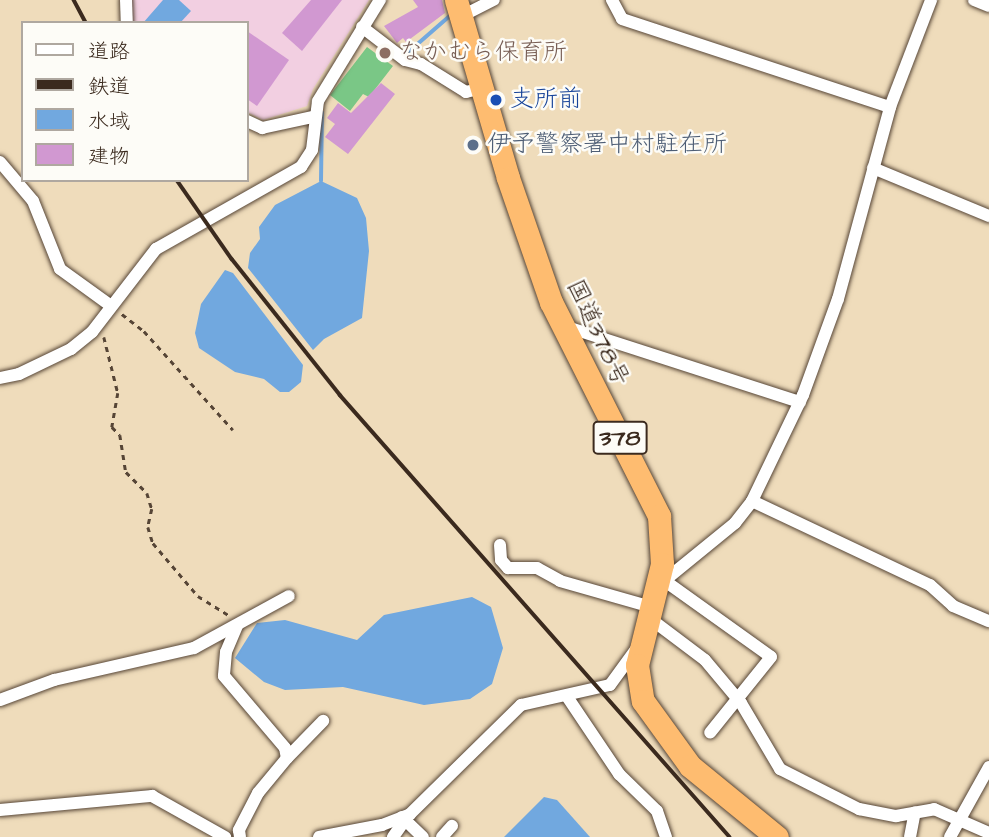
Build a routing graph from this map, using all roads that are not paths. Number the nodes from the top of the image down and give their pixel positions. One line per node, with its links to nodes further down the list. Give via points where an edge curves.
1 (126, 0): 9 (street)
2 (380, 0): 10 (street)
3 (494, 0): 8 (street)
4 (612, 0): 12 (street, via 622,19)
5 (931, 0): 12 (street)
6 (974, 0): 7 (street)
7 (989, 6)
8 (458, 8): 11 (highway, 国道378号 / 378)
9 (127, 21)
10 (362, 27): 11 (street, via 405,60 421,64 466,92); 13 (street, via 327,83)
11 (482, 88): 19 (highway, 国道378号 / 378, via 535,259)
12 (890, 107): 16 (street)
13 (313, 117): 14 (street, via 262,128); 18 (street, via 312,150 301,167 169,240 145,261)
14 (248, 121)
15 (0, 162): 18 (street, via 33,201 60,269)
16 (873, 168): 17 (street); 21 (street, via 826,339)
17 (989, 216)
18 (110, 305): 20 (street, via 71,349)
19 (561, 326): 21 (street); 25 (highway, 国道378号 / 378, via 659,516 662,564)
20 (0, 378)
21 (800, 402): 22 (street)
22 (752, 501): 25 (street, via 735,523); 26 (street, via 930,585 953,606)
23 (499, 545): 25 (street, via 501,561 508,568 537,568 560,581)
24 (289, 596): 27 (street)
25 (655, 598): 28 (highway, 国道378号 / 378); 31 (street); 31 (street, via 769,653)
26 (989, 621)
27 (237, 626): 30 (street, via 194,648 54,680); 34 (street, via 226,652 225,676 285,748)
28 (639, 646): 29 (street, via 610,685); 49 (highway, 国道378号 / 378, via 638,684 653,720 715,790)
29 (568, 698): 38 (street, via 521,705); 48 (street, via 619,774 657,811)
30 (0, 699)
31 (739, 701): 33 (street); 37 (street, via 780,769 859,809 896,816)
32 (323, 721): 34 (street)
33 (710, 733)
34 (286, 758): 43 (street, via 258,793 239,830)
35 (989, 767): 39 (street)
36 (0, 810): 42 (street, via 152,796)
37 (915, 813): 39 (street, via 934,809); 50 (street)
38 (403, 819): 44 (street); 45 (street); 46 (street)
39 (958, 821): 41 (street); 51 (street)
40 (452, 826): 47 (street)
41 (989, 834)
42 (225, 837)
43 (240, 837)
44 (319, 837)
45 (393, 837)
46 (423, 837)
47 (442, 837)
48 (666, 837)
49 (777, 837)
50 (910, 837)
51 (950, 837)

